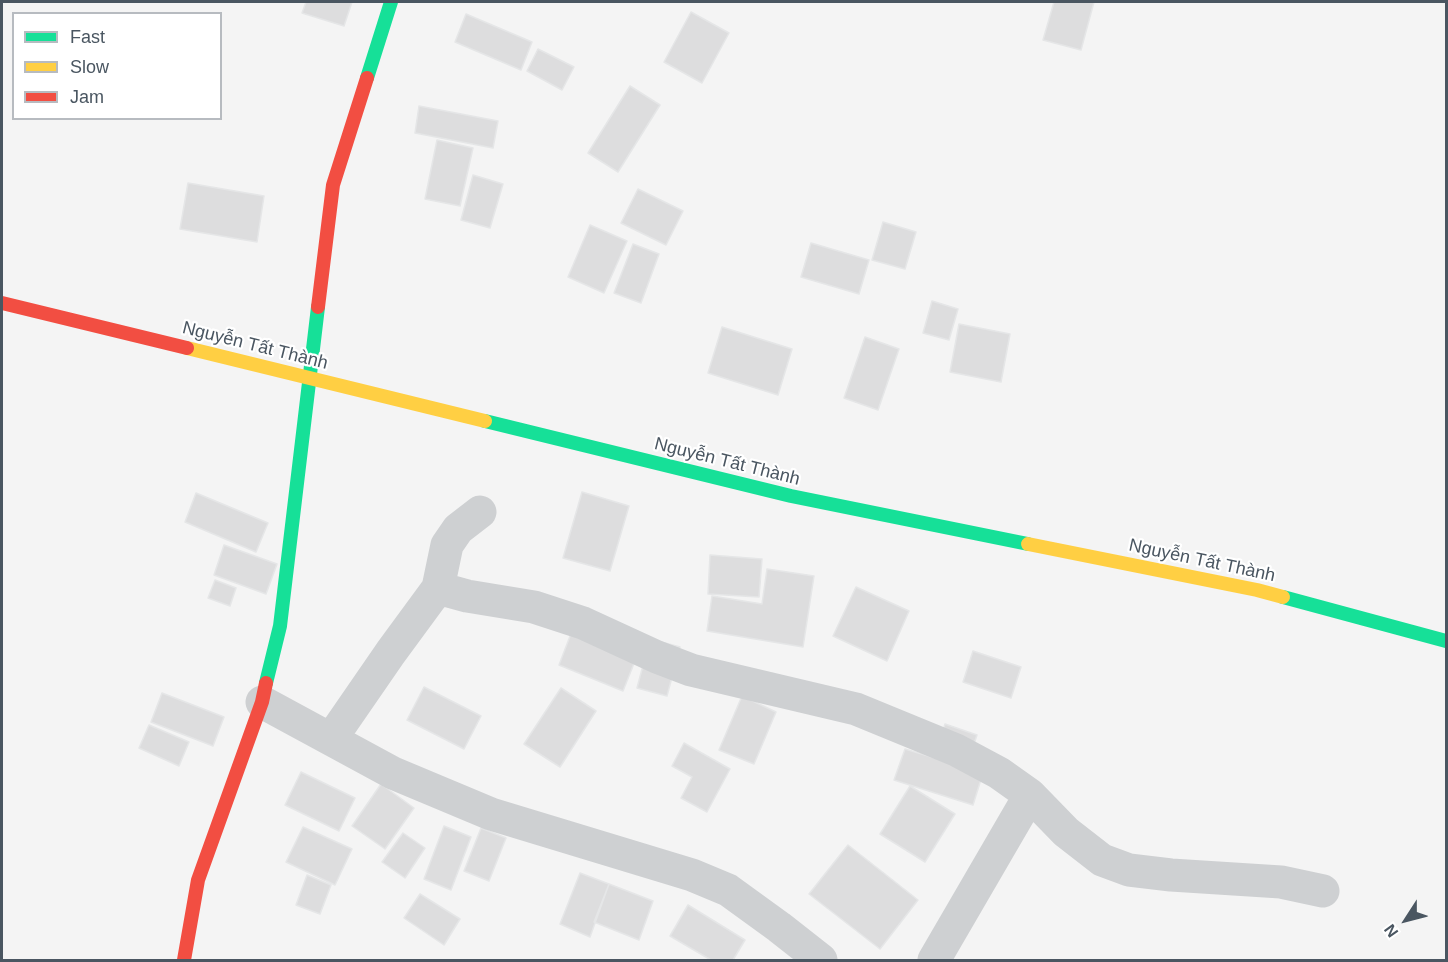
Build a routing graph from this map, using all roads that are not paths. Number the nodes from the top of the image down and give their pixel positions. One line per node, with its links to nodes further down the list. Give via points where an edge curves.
1 (391, 2): 3 (main road, via 333,185)
2 (2, 303): 3 (main road, Nguyễn Tất Thành)
3 (310, 378): 6 (main road, Nguyễn Tất Thành, via 791,496 1257,590); 7 (main road, via 280,626)
4 (480, 512): 5 (street, via 458,529 447,545)
5 (438, 588): 8 (street); 9 (street, via 534,607 584,623 691,670 856,710 956,750)
6 (1446, 641)
7 (262, 702): 8 (street); 11 (main road, via 198,880)
8 (331, 739): 12 (street, via 393,773 491,814 692,875 728,890)
9 (1030, 795): 10 (street, via 1066,832 1102,860 1129,870 1281,882); 13 (street)
10 (1323, 891)
11 (184, 960)
12 (821, 960)
13 (934, 960)

